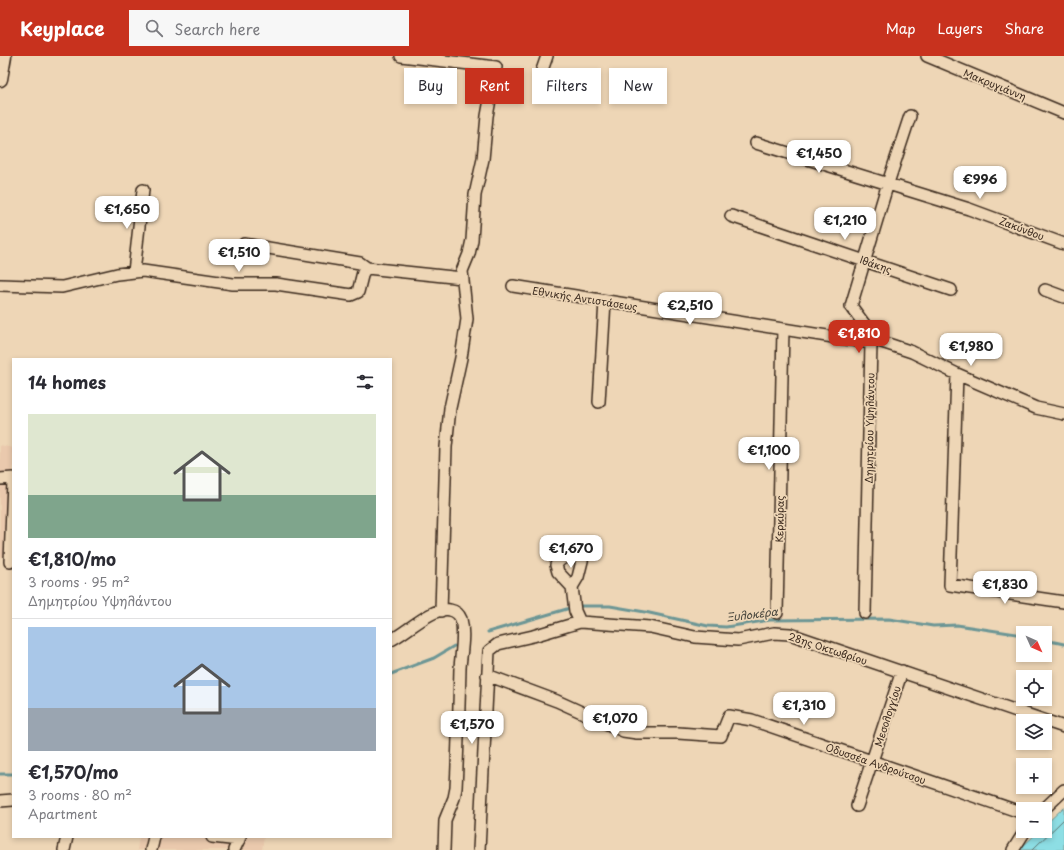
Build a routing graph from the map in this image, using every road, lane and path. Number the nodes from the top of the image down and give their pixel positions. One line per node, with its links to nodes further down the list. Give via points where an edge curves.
1 (401, 56): 18 (street, via 496,67 487,116 483,159 475,195 470,254 462,271)
2 (546, 56): 5 (street)
3 (927, 56): 7 (street, Μακρυγιάννη)
4 (3, 58): 6 (main road)
5 (542, 68)
6 (0, 79)
7 (1064, 113)
8 (910, 116): 10 (street)
9 (756, 143): 10 (street, Ζακύνθου)
10 (888, 183): 14 (street, Ζακύνθου); 15 (street)
11 (144, 190): 17 (street)
12 (731, 216): 15 (street, Ιθάκης)
13 (244, 244): 16 (street, via 360,263)
14 (1064, 244)
15 (865, 260): 21 (street, Ιθάκης); 26 (street, via 851,306 870,332)
16 (367, 268): 17 (street, via 363,272 358,292 351,295 276,284 233,284 167,273); 18 (street)
17 (134, 272): 19 (street, via 62,287)
18 (462, 278): 36 (street, via 468,319 450,408 446,447)
19 (0, 285)
20 (513, 286): 24 (street, Εθνικής Αντιστάσεως)
21 (952, 290)
22 (1045, 290): 23 (street)
23 (1064, 297)
24 (605, 301): 25 (street, Εθνικής Αντιστάσεως); 28 (street)
25 (783, 329): 26 (street, Εθνικής Αντιστάσεως); 37 (street, Κερκύρας)
26 (872, 341): 27 (street, Εθνικής Αντιστάσεως, via 912,352); 38 (street, Δημητρίου Υψηλάντου)
27 (957, 374): 29 (street, Εθνικής Αντιστάσεως, via 1036,408); 35 (street, via 950,585)
28 (599, 402)
29 (1064, 414)
30 (0, 479): 31 (street)
31 (12, 480)
32 (12, 496): 33 (street)
33 (8, 562)
34 (572, 587): 39 (street, via 574,606)
35 (1064, 602)
36 (441, 611): 40 (street, via 421,620); 58 (street, via 449,609 457,612 461,618 462,630 456,788 445,820)
37 (777, 613)
38 (866, 613)
39 (580, 622): 41 (street, 28ης Οκτωβρίου, via 650,627 695,637 738,640 774,633 790,634); 42 (street, 28ης Οκτωβρίου, via 498,644 491,648 488,655)
40 (392, 639)
41 (902, 672): 43 (street, 28ης Οκτωβρίου); 44 (street, Μεσολογγίου)
42 (487, 675): 44 (street, Οδυσσέα Ανδρούτσου, via 637,734 721,736 729,716 778,729); 59 (street)
43 (1064, 727)
44 (872, 762): 49 (street, Μεσολογγίου); 50 (street, Οδυσσέα Ανδρούτσου)
45 (1064, 790): 48 (street)
46 (12, 800): 47 (street)
47 (0, 801)
48 (1051, 802)
49 (857, 806)
50 (1016, 811)
51 (67, 838): 55 (street)
52 (154, 838): 56 (street)
53 (240, 838): 57 (street)
54 (1021, 838): 60 (street)
55 (64, 850)
56 (151, 850)
57 (234, 850)
58 (444, 850)
59 (479, 850)
60 (1013, 850)

